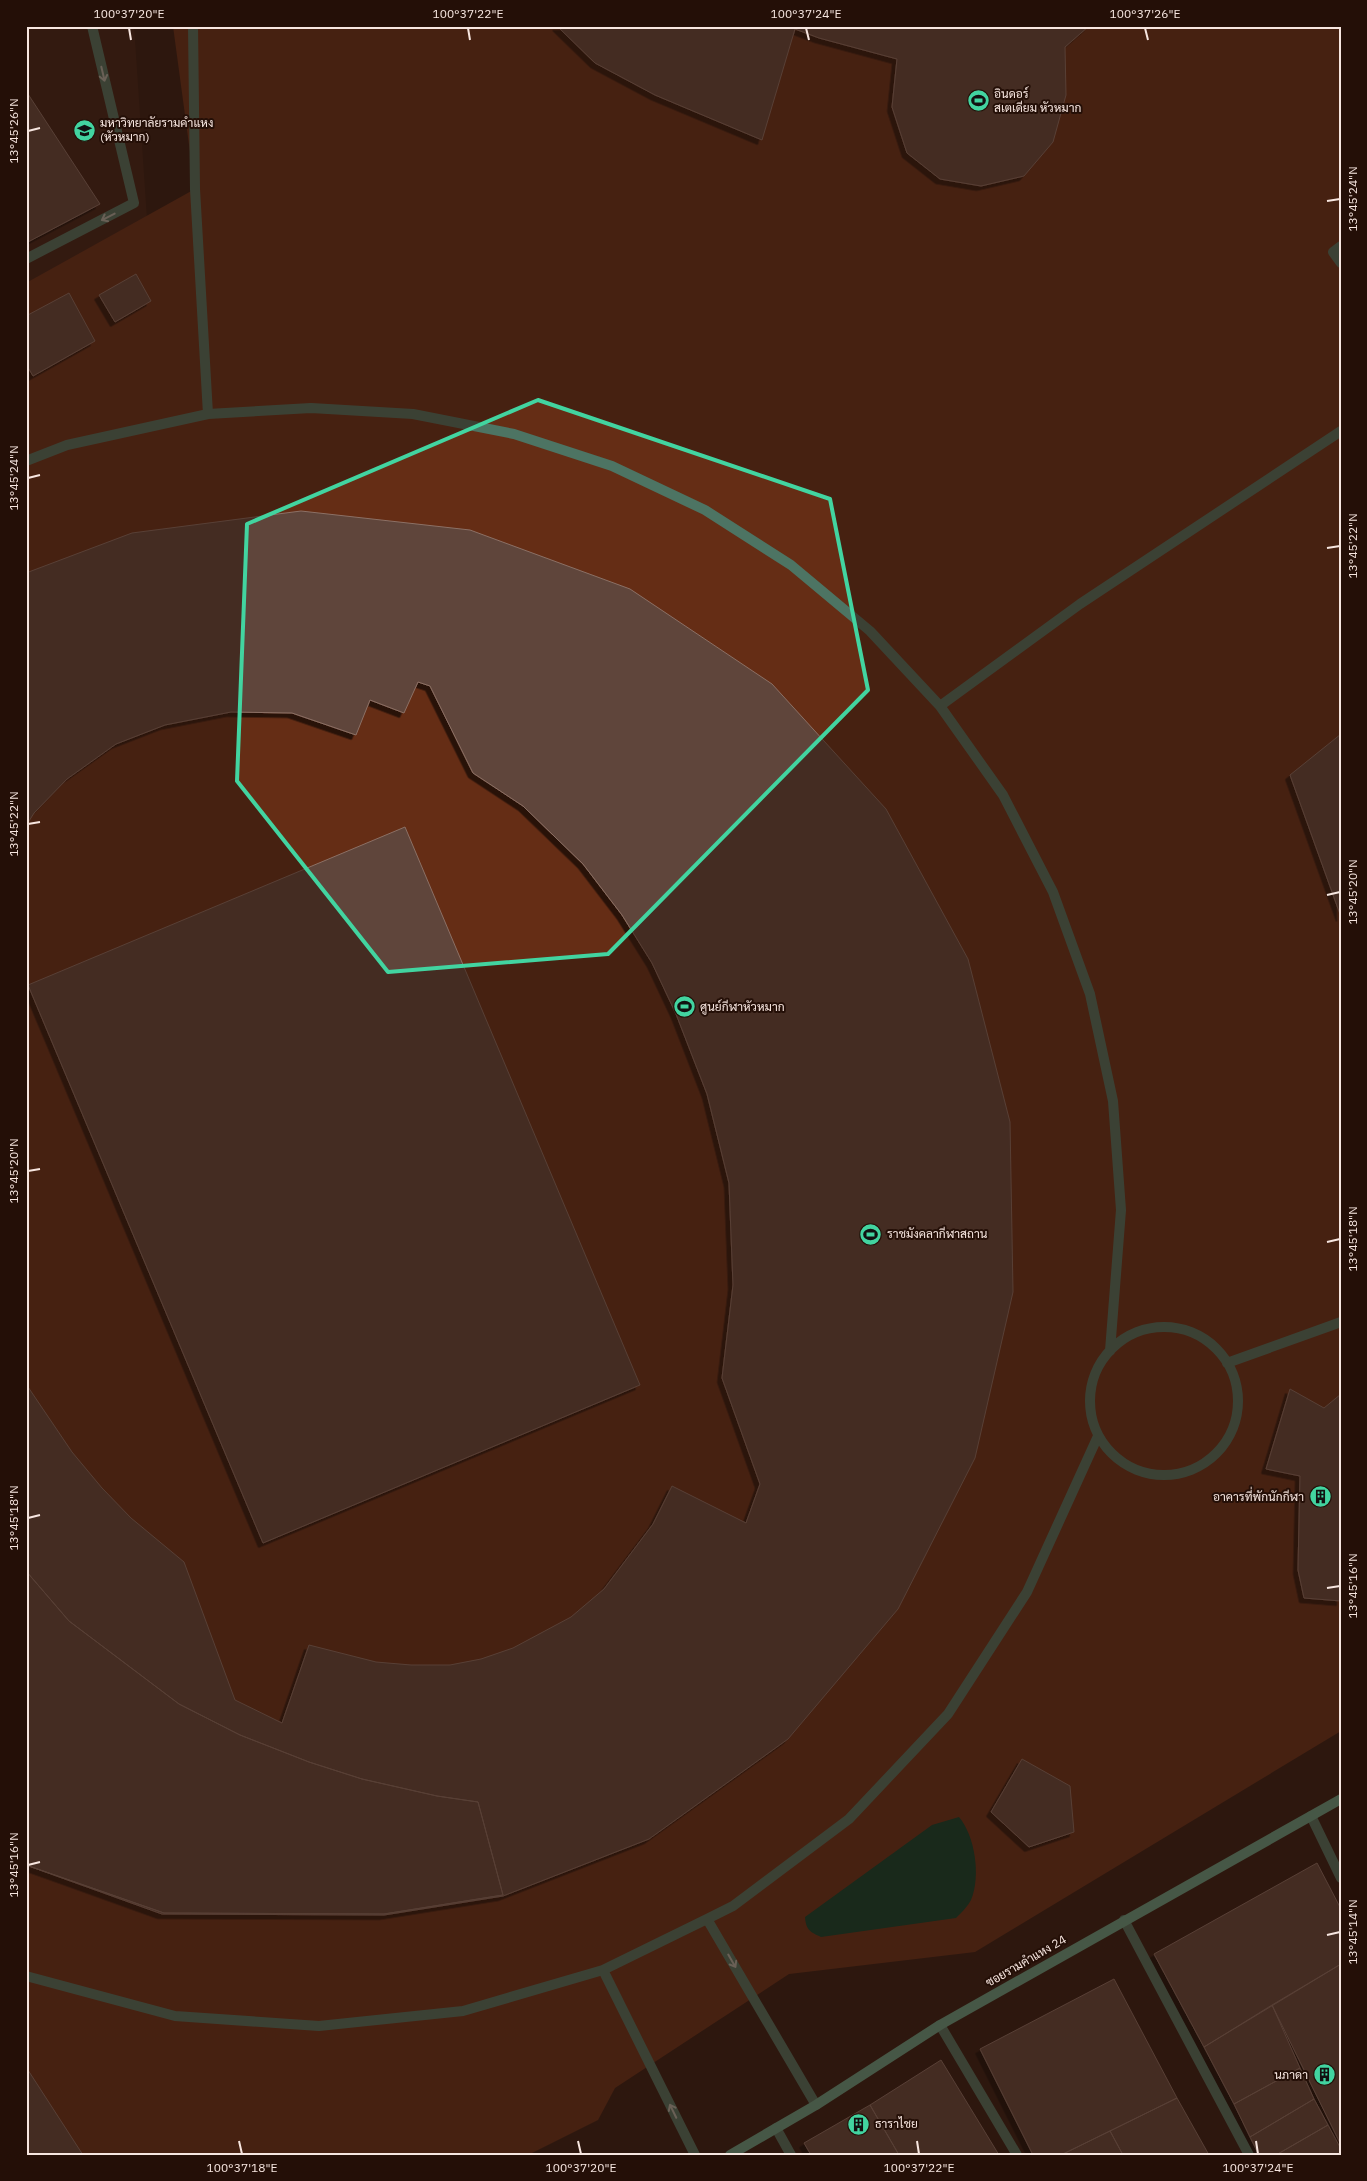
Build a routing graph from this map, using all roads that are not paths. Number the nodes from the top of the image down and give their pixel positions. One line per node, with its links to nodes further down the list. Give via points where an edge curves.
1 (92, 26): 4 (street, one-way to 4, via 134,204)
2 (193, 26): 6 (street, via 195,188)
3 (1341, 246): 5 (street, via 1333,252)
4 (26, 259)
5 (1341, 263)
6 (208, 414): 8 (street, via 67,445); 9 (street, via 311,408 413,414 514,434 612,466 705,510 791,565 870,631)
7 (1341, 431): 9 (street, via 1080,604)
8 (26, 461)
9 (940, 706): 11 (street, via 1008,804 1053,892 1090,994 1113,1101 1121,1210)
10 (1341, 1322): 12 (street)
11 (1110, 1351): 12 (street, via 1118,1342 1138,1331 1161,1326 1184,1329 1205,1338); 13 (street, via 1100,1362 1091,1386 1090,1411)
12 (1227, 1363): 13 (street, via 1234,1374 1239,1396 1237,1419 1228,1441 1210,1460 1187,1472 1161,1475 1144,1472 1114,1457)
13 (1098, 1436): 17 (street, via 1027,1592 948,1714 849,1819 733,1906)
14 (1341, 1799): 15 (main road, ซอยรามคำแหง 24)
15 (1311, 1816): 16 (street); 18 (main road, ซอยรามคำแหง 24)
16 (1341, 1878)
17 (708, 1919): 19 (street); 22 (street, one-way to 22)
18 (1124, 1920): 21 (main road, ซอยรามคำแหง 24); 28 (street)
19 (603, 1970): 20 (street, via 464,2010 319,2026 175,2016); 24 (street, one-way to 19)
20 (26, 1976)
21 (940, 2025): 22 (main road, ซอยรามคำแหง 24); 27 (street)
22 (816, 2105): 23 (main road, ซอยรามคำแหง 24)
23 (776, 2128): 25 (main road, ซอยรามคำแหง 24); 26 (street)
24 (694, 2155)
25 (730, 2155)
26 (791, 2155)
27 (1017, 2155)
28 (1249, 2155)

